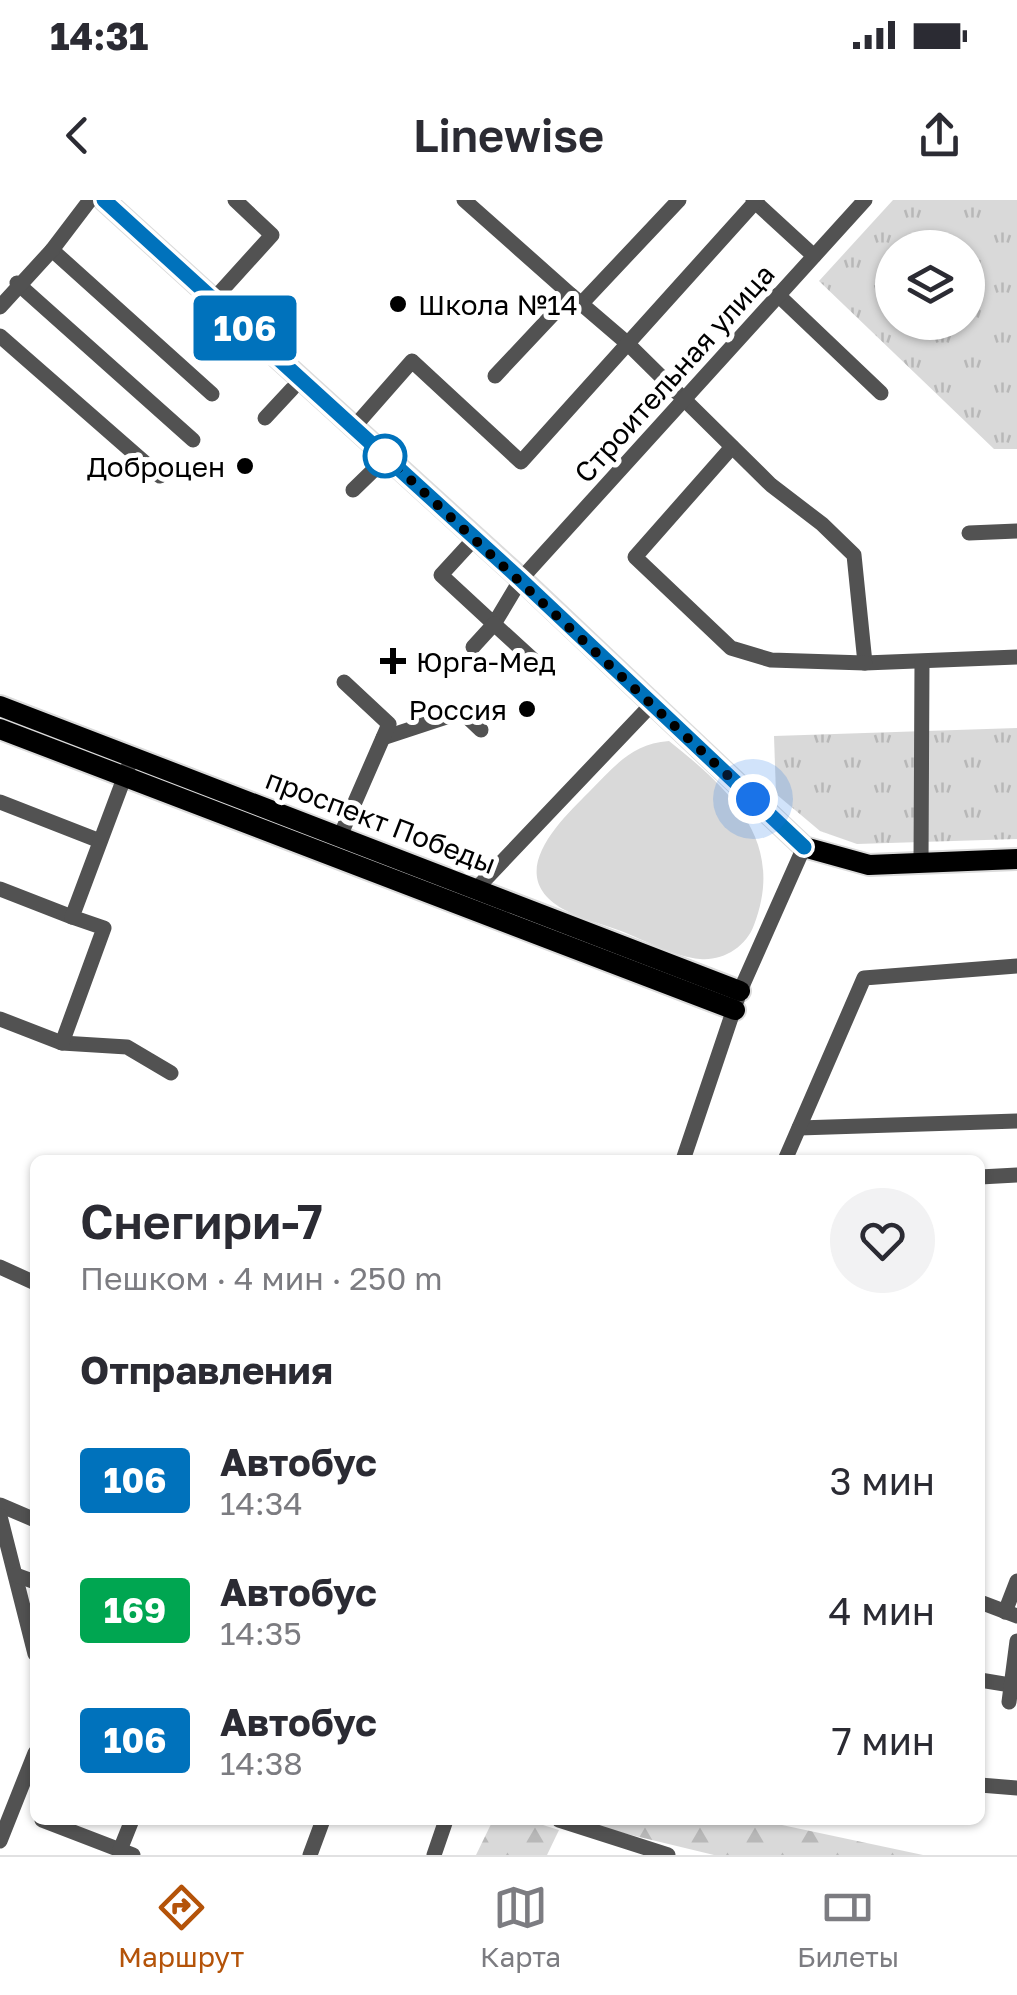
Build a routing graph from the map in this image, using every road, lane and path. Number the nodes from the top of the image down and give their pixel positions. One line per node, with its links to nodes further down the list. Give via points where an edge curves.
1 (92, 200): 7 (street); 11 (main road); 17 (main road)
2 (235, 200): 11 (street, via 272,234)
3 (464, 200): 12 (street)
4 (679, 200): 12 (street)
5 (864, 200): 8 (street, Строительная улица)
6 (755, 201): 8 (street); 15 (street)
7 (52, 250): 9 (street); 19 (street)
8 (814, 256): 10 (street, Строительная улица)
9 (18, 284): 13 (street); 23 (street)
10 (778, 296): 18 (street); 20 (street, Строительная улица)
11 (214, 299): 22 (main road)
12 (576, 300): 15 (street); 16 (street)
13 (0, 308)
14 (0, 336): 26 (street)
15 (627, 343): 20 (street); 22 (street, via 521,462 412,361)
16 (495, 376)
17 (292, 389): 21 (street); 25 (main road)
18 (881, 393)
19 (212, 394)
20 (684, 399): 24 (street); 31 (street, Строительная улица)
21 (266, 418)
22 (354, 427): 25 (main road)
23 (193, 440)
24 (732, 446): 36 (street, via 854,555); 36 (street, via 635,558 731,648 770,660)
25 (382, 462): 27 (street); 30 (main road)
26 (160, 476)
27 (353, 490)
28 (1017, 531): 29 (street)
29 (969, 533)
30 (471, 543): 31 (main road); 32 (street, via 441,576)
31 (517, 585): 32 (street, Строительная улица); 40 (main road)
32 (494, 624): 33 (street, Строительная улица); 37 (street)
33 (473, 647)
34 (1017, 657): 35 (street)
35 (922, 662): 36 (street); 50 (street)
36 (865, 663)
37 (539, 665)
38 (344, 682): 43 (street, via 388,724)
39 (0, 706): 44 (main road, проспект Победы)
40 (648, 708): 48 (main road); 51 (street)
41 (0, 729): 44 (main road)
42 (481, 730): 43 (street, via 462,712)
43 (382, 738): 46 (street)
44 (128, 767): 46 (main road, проспект Победы); 47 (street); 53 (main road)
45 (0, 802): 47 (street)
46 (342, 834): 51 (main road, проспект Победы)
47 (100, 841): 54 (street)
48 (804, 847): 50 (main road, via 868,865); 56 (street)
49 (1017, 859): 50 (main road)
50 (921, 864)
51 (478, 888): 53 (main road); 56 (main road, проспект Победы)
52 (0, 889): 54 (street)
53 (472, 909): 56 (main road)
54 (72, 917): 58 (street, via 104,928)
55 (1017, 966): 61 (street, via 864,978)
56 (738, 1001): 62 (street)
57 (0, 1020): 58 (street)
58 (62, 1043): 59 (street, via 127,1048)
59 (171, 1073)
60 (1017, 1121): 61 (street)
61 (799, 1128): 63 (street)
62 (687, 1155)
63 (787, 1155)
64 (1017, 1175): 65 (street)
65 (985, 1177)
66 (0, 1268): 67 (street)
67 (30, 1281)
68 (0, 1505): 70 (street)
69 (0, 1516): 71 (street)
70 (30, 1518)
71 (16, 1574): 72 (street); 76 (street)
72 (30, 1580)
73 (1017, 1580): 75 (street)
74 (985, 1604): 75 (street)
75 (1011, 1614)
76 (30, 1633)
77 (1017, 1641): 79 (street)
78 (985, 1682): 79 (street)
79 (1012, 1691)
80 (30, 1765): 83 (street)
81 (985, 1785): 82 (street)
82 (1017, 1788)
83 (12, 1808): 84 (street); 90 (street)
84 (30, 1815)
85 (55, 1825): 91 (street)
86 (131, 1825): 91 (street)
87 (322, 1825): 92 (street)
88 (444, 1825): 93 (street)
89 (575, 1825): 94 (street)
90 (0, 1841)
91 (127, 1852)
92 (310, 1855)
93 (434, 1855)
94 (668, 1855)

